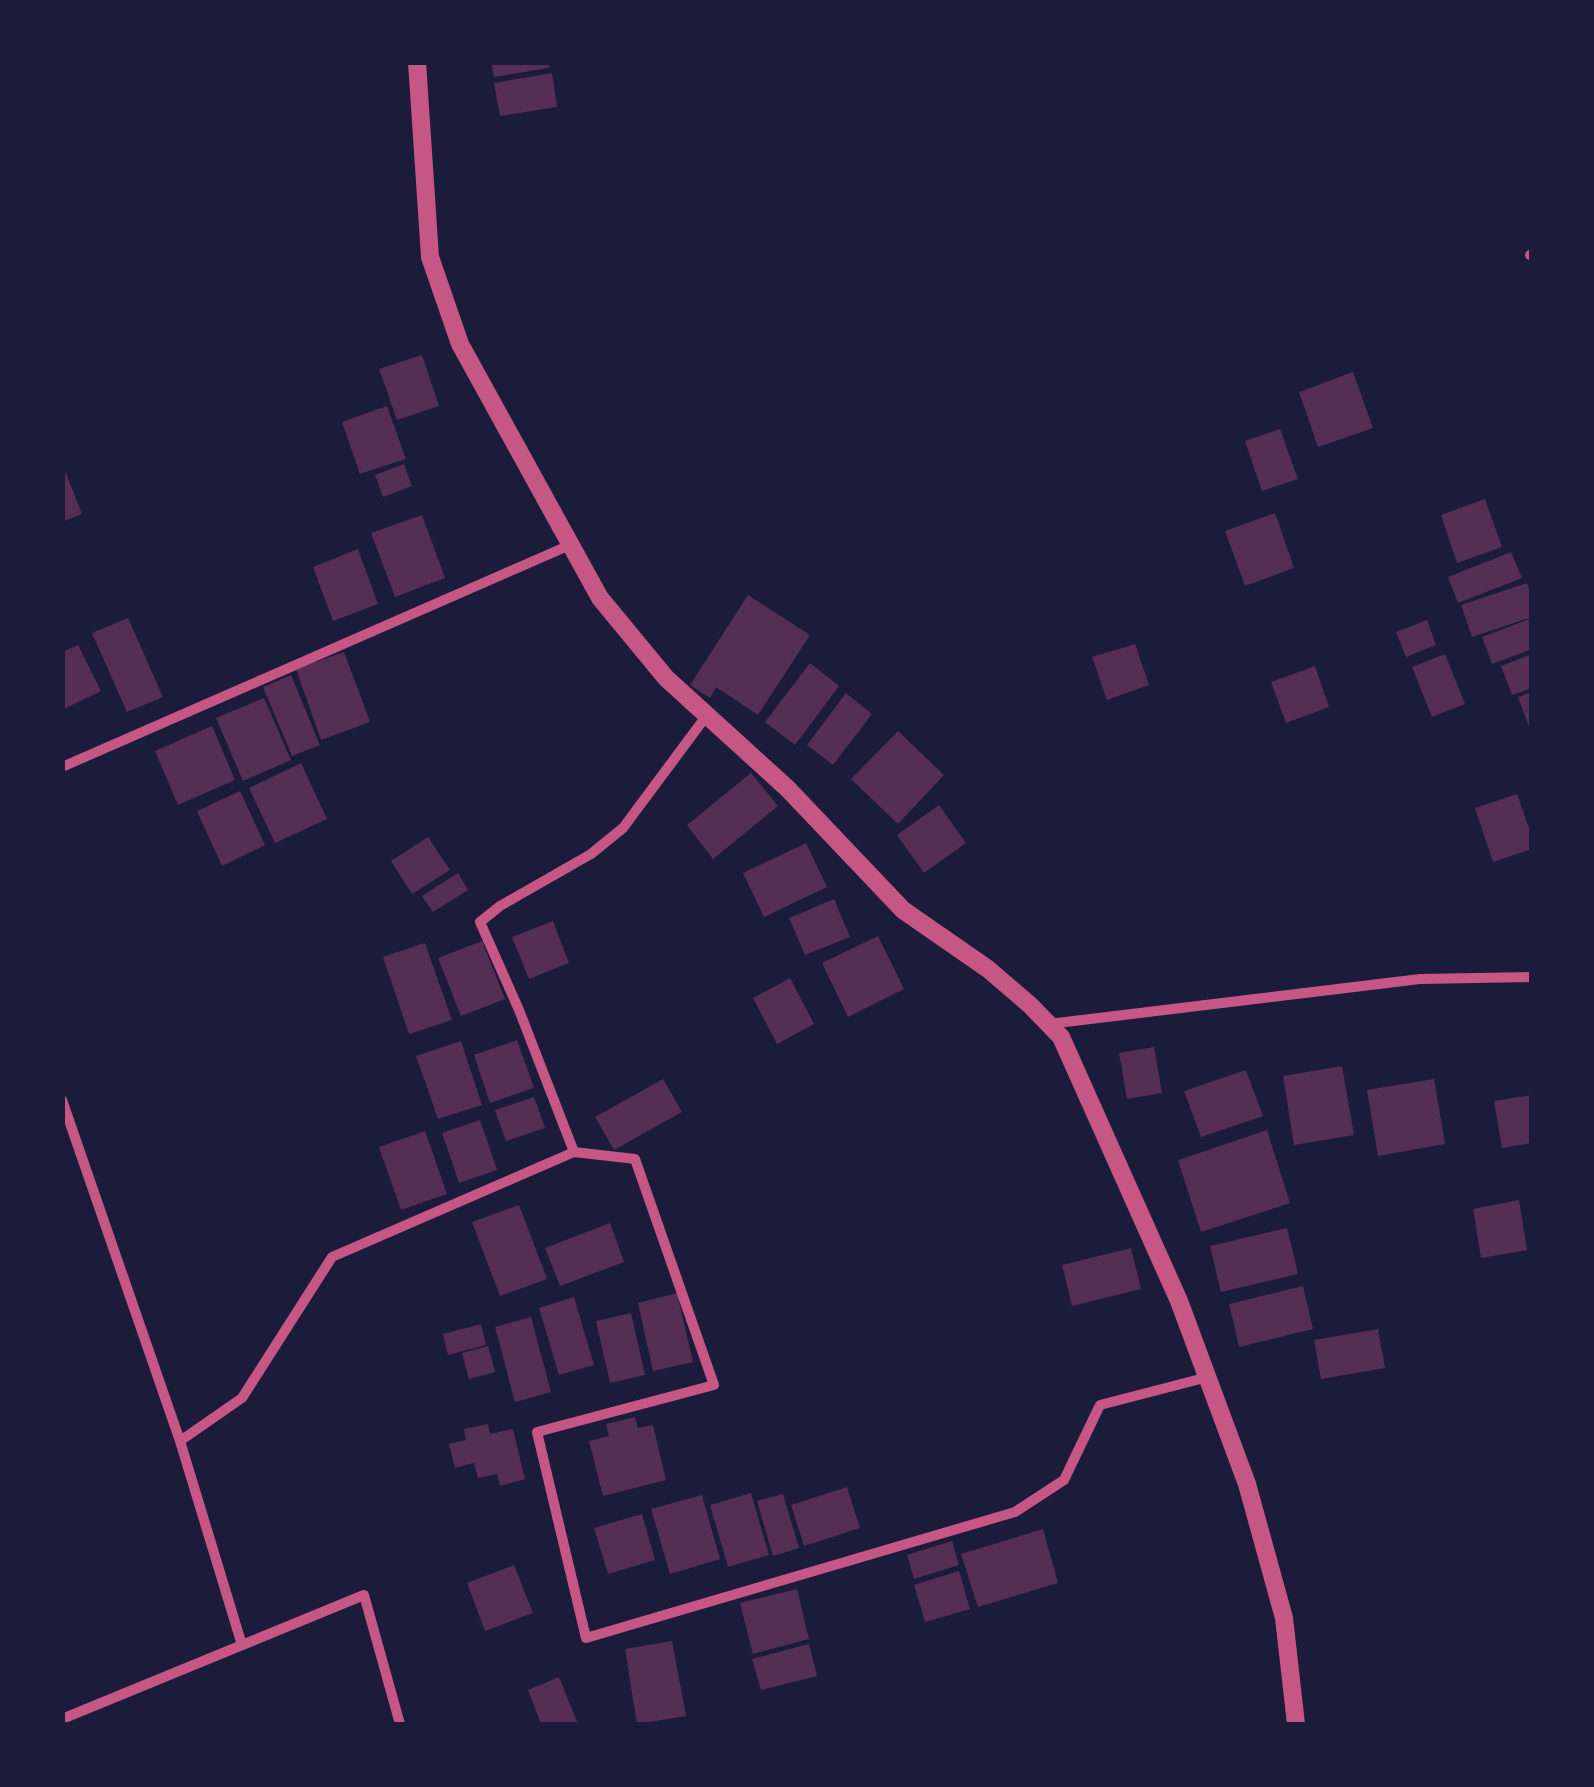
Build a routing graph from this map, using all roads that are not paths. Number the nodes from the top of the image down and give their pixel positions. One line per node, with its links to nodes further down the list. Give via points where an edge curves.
1 (417, 62): 2 (street, via 430,258 460,344)
2 (570, 545): 3 (street, via 600,598); 4 (street)
3 (707, 716): 6 (street, via 904,910 988,968); 8 (street, via 623,828 480,922)
4 (62, 767)
5 (1532, 977): 6 (street, via 1420,979)
6 (1048, 1024): 9 (street, via 1062,1037 1106,1133)
7 (62, 1100): 10 (street)
8 (574, 1152): 9 (street, via 635,1159 714,1385 538,1432 586,1638 1015,1512 1064,1480 1100,1405); 10 (street, via 332,1257 242,1398)
9 (1208, 1378): 14 (street, via 1284,1618)
10 (180, 1441): 11 (street)
11 (242, 1645): 12 (street); 13 (street, via 364,1595)
12 (62, 1719)
13 (400, 1724)
14 (1296, 1724)

